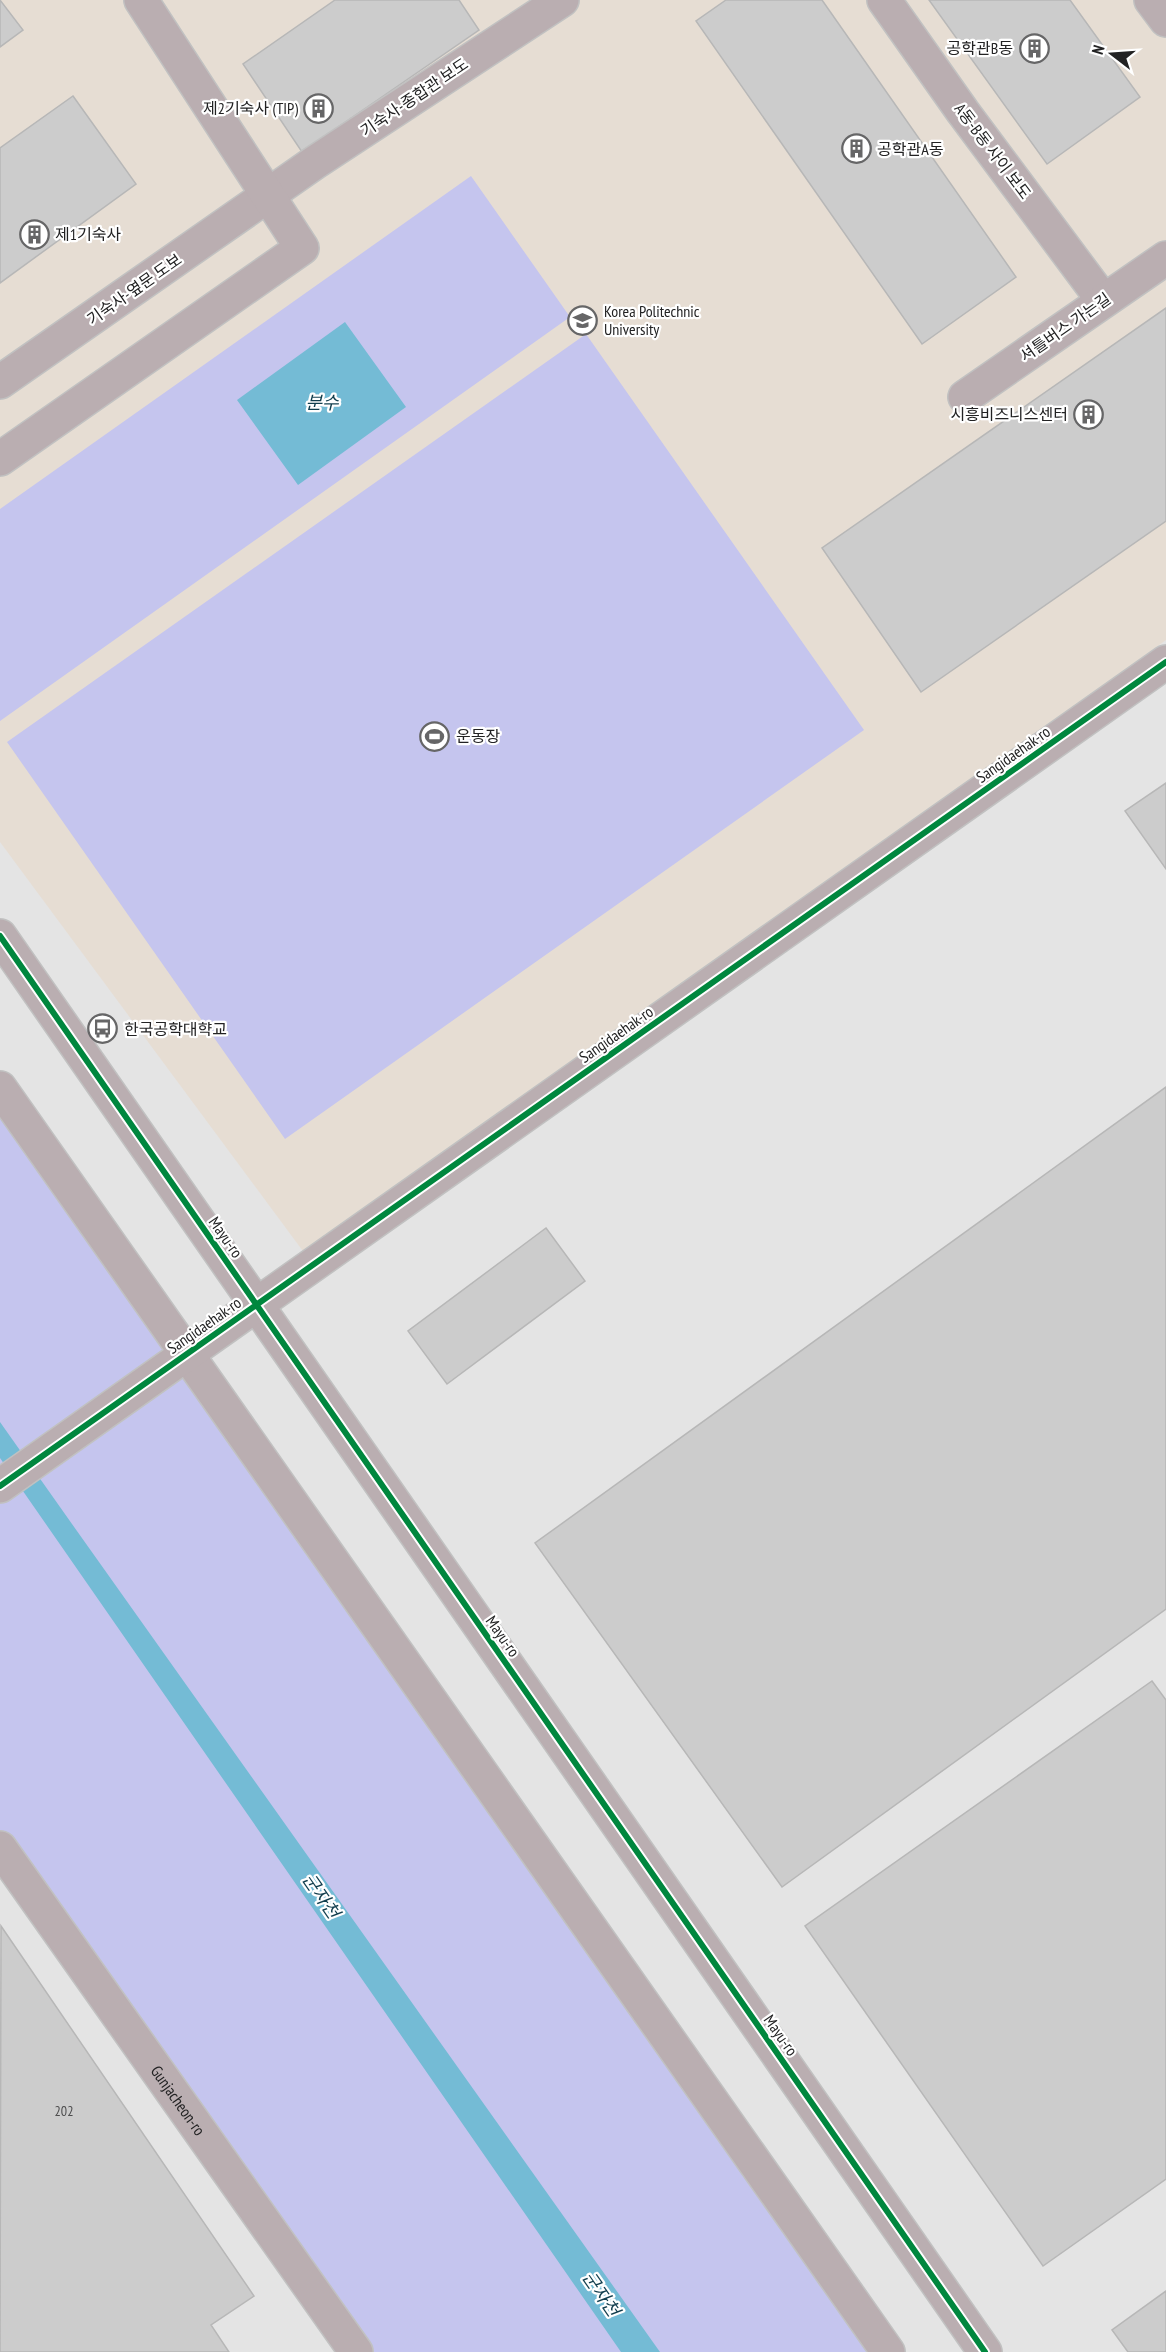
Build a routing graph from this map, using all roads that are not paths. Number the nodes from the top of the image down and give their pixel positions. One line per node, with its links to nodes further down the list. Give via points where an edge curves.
1 (141, 0): 6 (street)
2 (562, 0): 6 (street, 기숙사-종합관 보도)
3 (884, 0): 8 (street, A동-B동 사이 보도)
4 (1151, 0): 5 (street)
5 (1166, 20)
6 (268, 195): 9 (street, 기숙사-옆문 도보); 11 (street, via 302,248)
7 (1166, 258): 8 (street, 셔틀버스 가는길)
8 (1103, 300): 10 (street, 셔틀버스 가는길)
9 (0, 382)
10 (965, 397)
11 (0, 459)
12 (1166, 662): 15 (street, Sangidaehak-ro)
13 (0, 936): 15 (street, Mayu-ro)
14 (0, 1088): 16 (street)
15 (256, 1305): 16 (street, Sangidaehak-ro); 21 (street, Mayu-ro)
16 (188, 1354): 17 (street, Sangidaehak-ro); 20 (street)
17 (0, 1486)
18 (0, 1848): 19 (street, Gunjacheon-ro)
19 (356, 2352)
20 (888, 2352)
21 (985, 2352)

